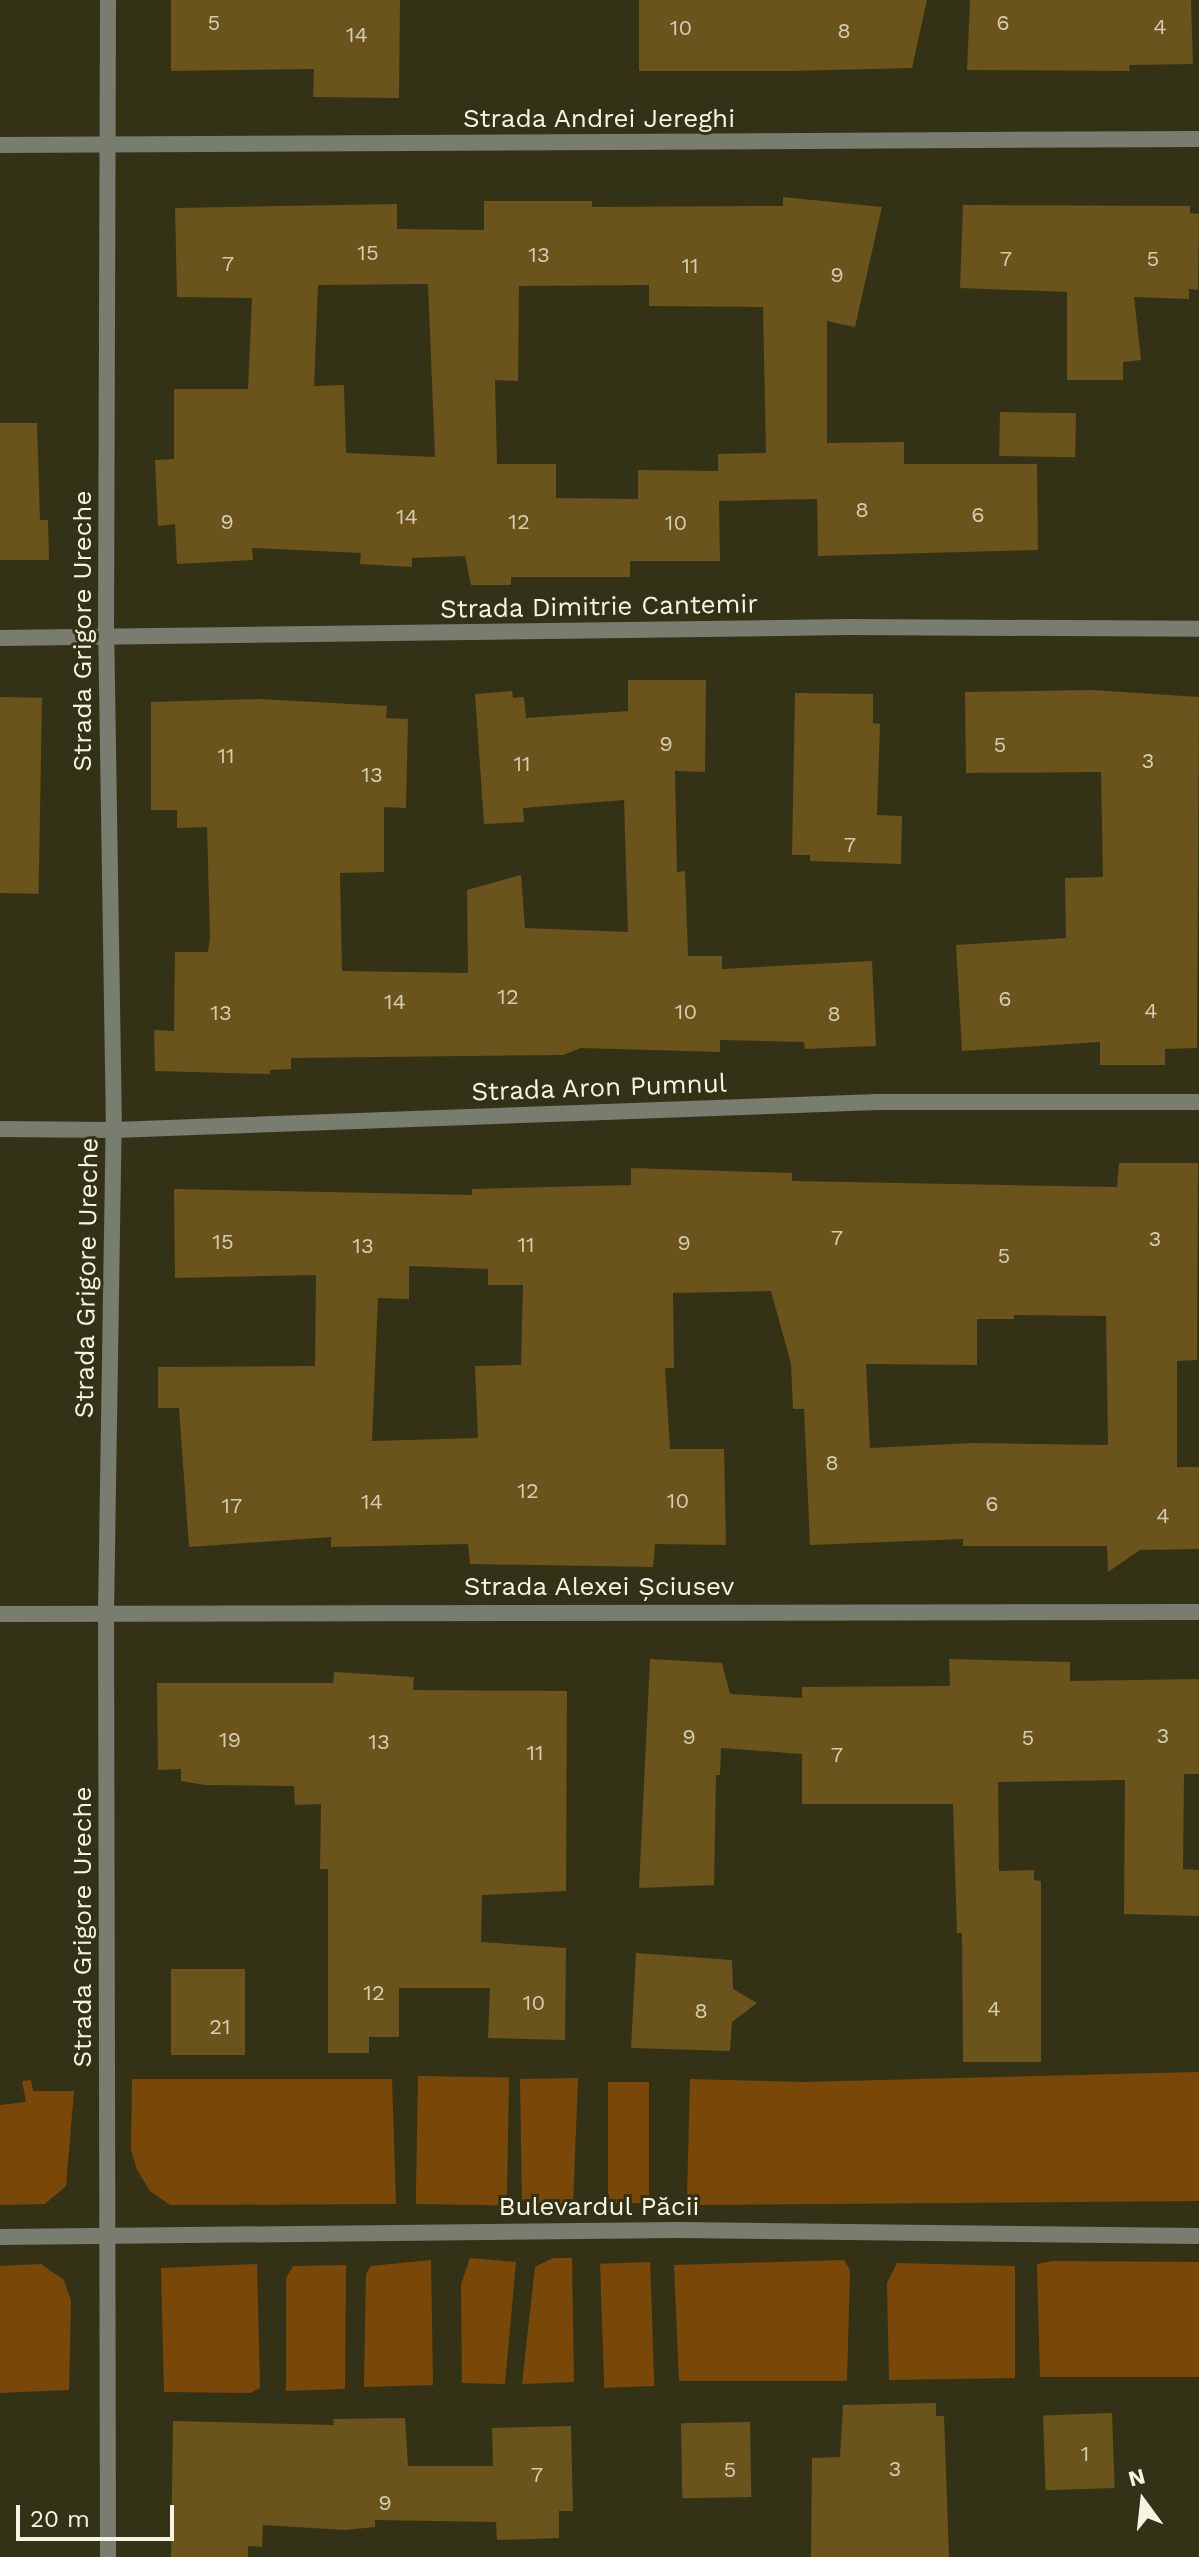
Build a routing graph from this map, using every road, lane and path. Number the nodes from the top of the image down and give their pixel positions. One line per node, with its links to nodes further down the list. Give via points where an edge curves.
1 (108, 0): 4 (street, Strada Grigore Ureche)
2 (1199, 139): 4 (street, Strada Andrei Jereghi)
3 (0, 145): 4 (street, Strada Andrei Jereghi)
4 (107, 146): 7 (street, Strada Grigore Ureche)
5 (1199, 629): 7 (street, Strada Dimitrie Cantemir, via 849,627)
6 (0, 638): 7 (street, Strada Dimitrie Cantemir)
7 (106, 638): 10 (street, Strada Grigore Ureche)
8 (1199, 1102): 10 (street, Strada Aron Pumnul, via 877,1102)
9 (0, 1129): 10 (street, Strada Aron Pumnul)
10 (114, 1130): 13 (street, Strada Grigore Ureche)
11 (1199, 1612): 13 (street, Strada Alexei Șciusev, via 909,1608)
12 (0, 1614): 13 (street, Strada Alexei Șciusev)
13 (106, 1614): 14 (street, Strada Grigore Ureche)
14 (108, 2234): 15 (street, Bulevardul Păcii, via 679,2230); 16 (street, Bulevardul Păcii); 17 (street, Strada Grigore Ureche)
15 (1199, 2236)
16 (0, 2237)
17 (108, 2557)

